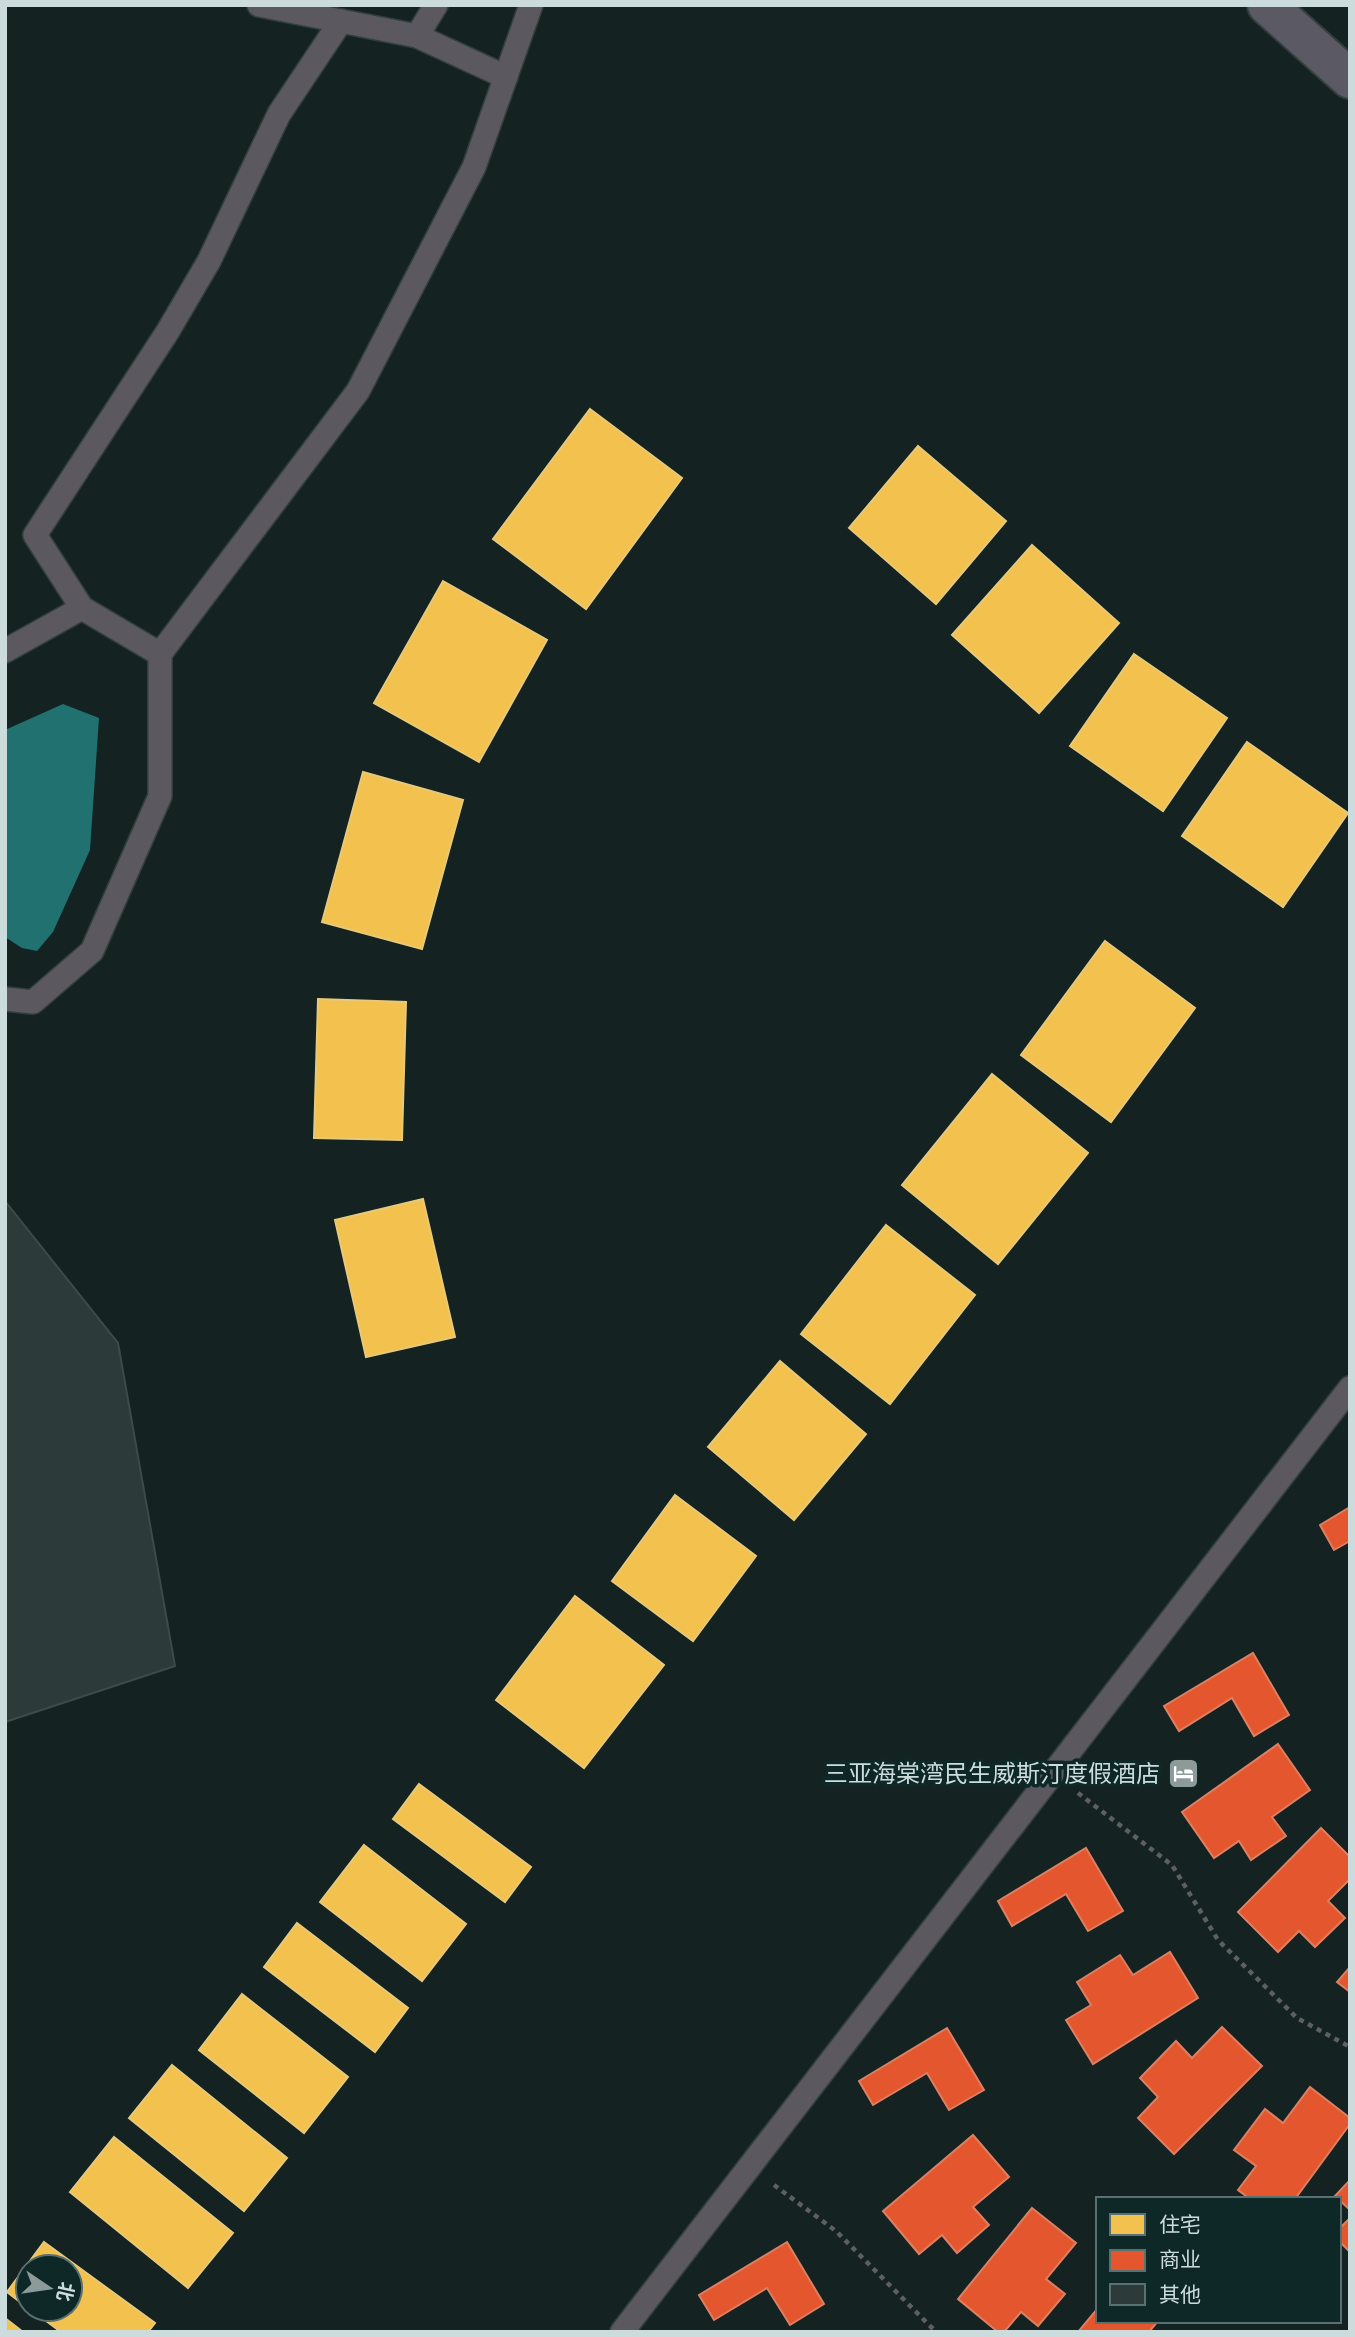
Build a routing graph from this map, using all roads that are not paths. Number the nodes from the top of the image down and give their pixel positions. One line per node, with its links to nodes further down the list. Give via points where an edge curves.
1 (259, 5): 5 (lane)
2 (436, 5): 6 (lane)
3 (531, 5): 7 (lane)
4 (1267, 5): 8 (main road)
5 (343, 17): 6 (lane); 9 (lane, via 279,114 209,261 168,331 35,535)
6 (417, 36): 7 (lane)
7 (506, 77): 11 (lane, via 474,167 358,391)
8 (1350, 79)
9 (82, 608): 10 (lane); 11 (lane)
10 (5, 651)
11 (160, 654): 12 (lane, via 160,796 92,951 33,1002)
12 (5, 999)
13 (1350, 1388): 14 (lane)
14 (622, 2332)

